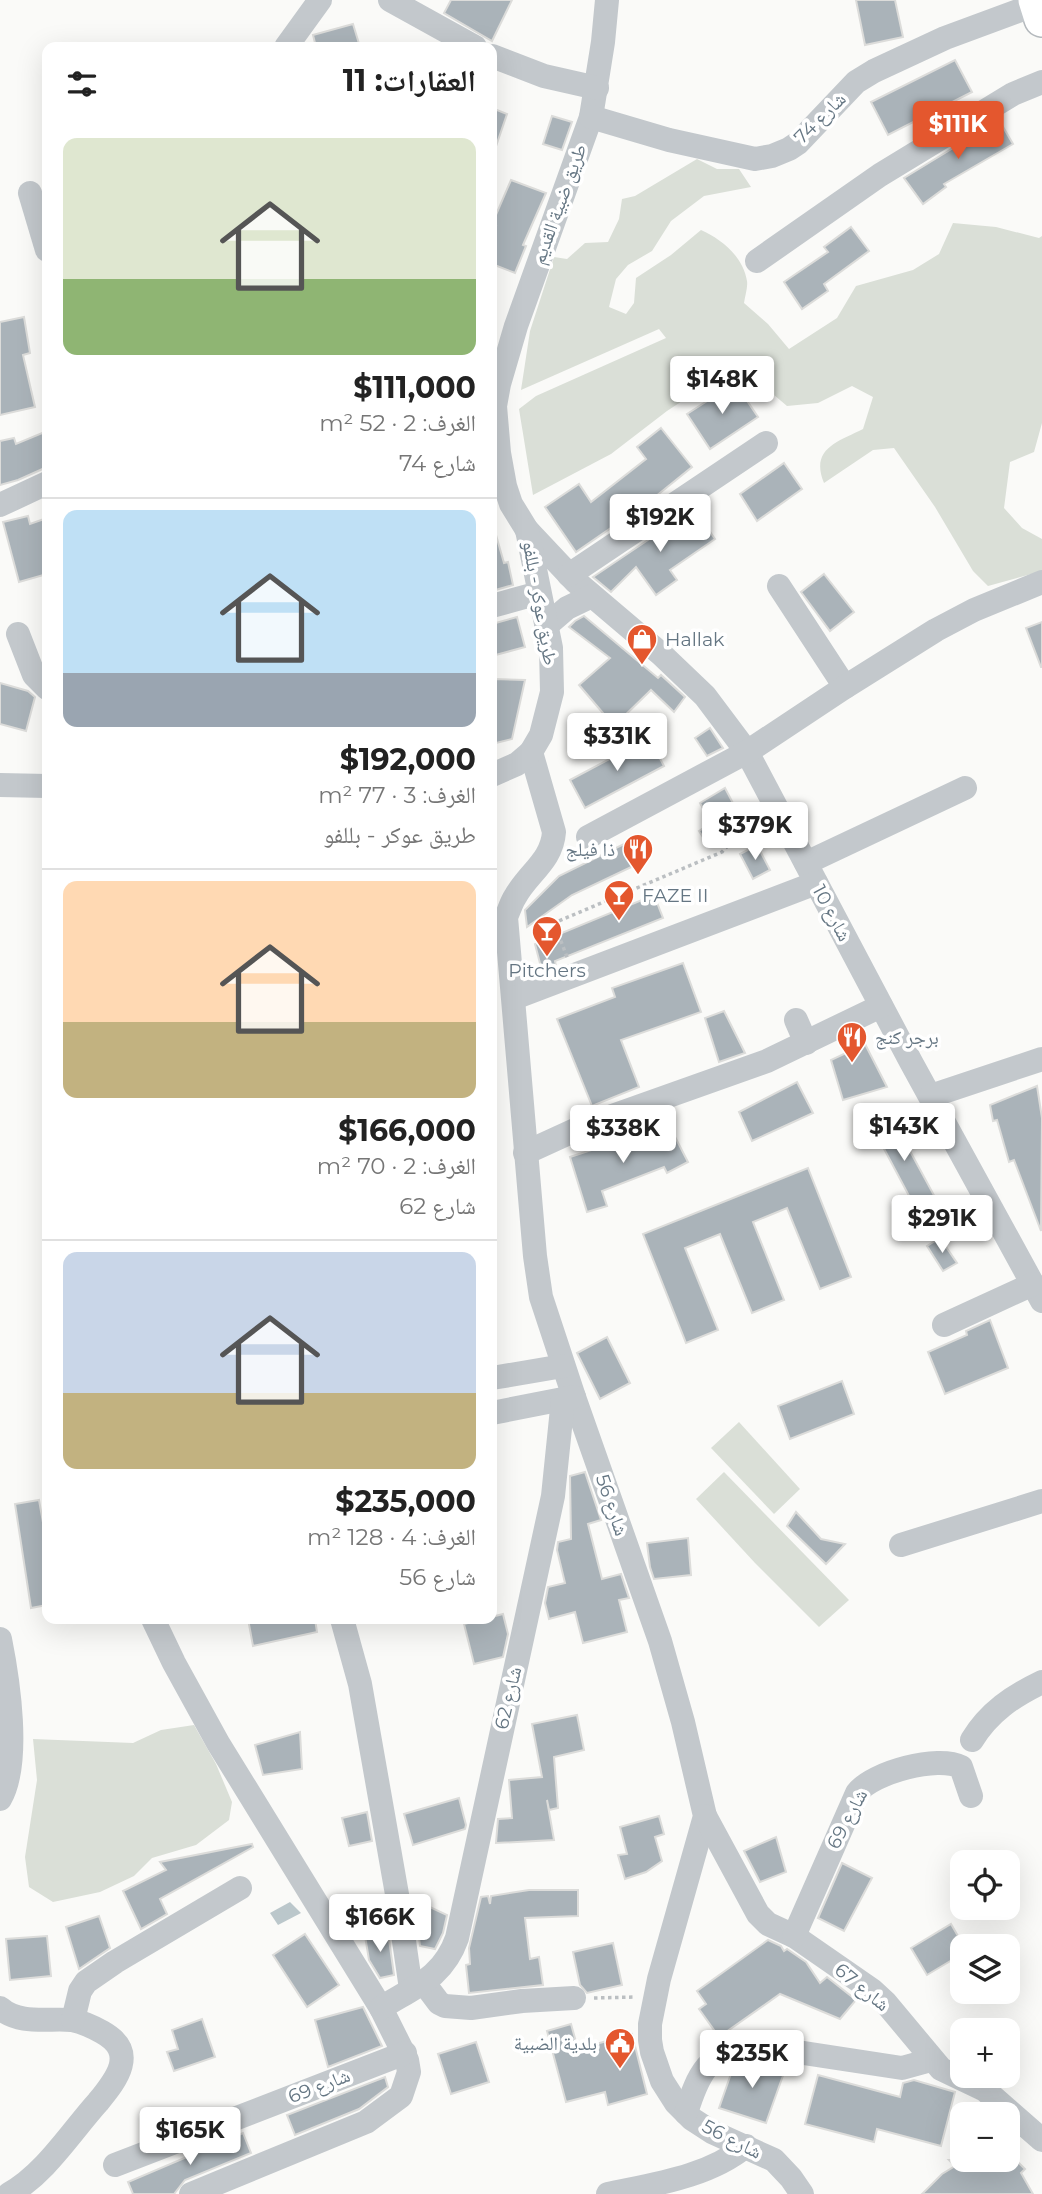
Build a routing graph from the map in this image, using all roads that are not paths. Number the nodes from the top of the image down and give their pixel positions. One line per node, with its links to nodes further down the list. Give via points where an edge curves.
1 (320, 0): 6 (street)
2 (390, 0): 7 (street)
3 (607, 0): 10 (street, طريق ضبية القديم)
4 (1038, 8): 5 (street, شارع 74)
5 (987, 11): 11 (street, شارع 74, via 856,82 798,143 772,156 755,159 669,141)
6 (290, 42)
7 (466, 42)
8 (497, 58): 10 (street, via 544,76)
9 (1042, 82): 14 (street, via 1013,94 880,175)
10 (597, 88): 11 (street, طريق ضبية القديم)
11 (591, 117): 15 (street, طريق ضبية القديم)
12 (30, 193): 13 (street)
13 (42, 233)
14 (757, 261)
15 (497, 384)
16 (497, 429): 20 (street, via 505,486)
17 (766, 443): 22 (street)
18 (42, 485): 19 (street)
19 (0, 505)
20 (527, 530): 22 (street, شارع 10); 25 (street, طريق عوكر - بللفو)
21 (1042, 582): 28 (street, via 965,615)
22 (579, 584): 25 (street, via 567,608); 30 (street, شارع 10, via 705,696)
23 (779, 586): 28 (street)
24 (497, 606): 25 (street)
25 (542, 607): 29 (street, طريق عوكر - بللفو, via 551,648 552,692)
26 (18, 634): 27 (street, via 34,675)
27 (42, 683)
28 (845, 687): 30 (street)
29 (531, 752): 32 (street, via 517,765); 39 (street, شارع 56, via 554,832 553,843 548,856)
30 (747, 752): 37 (street); 38 (street, شارع 10)
31 (0, 767): 34 (street)
32 (497, 773)
33 (0, 785): 35 (street)
34 (42, 785)
35 (42, 786)
36 (965, 788): 38 (street)
37 (588, 837)
38 (811, 873): 40 (street); 41 (street, شارع 10)
39 (499, 909): 40 (street, شارع 56)
40 (514, 998): 46 (street, شارع 56)
41 (881, 1006): 43 (street); 45 (street, شارع 10)
42 (796, 1020): 43 (street)
43 (806, 1042): 46 (street)
44 (1042, 1059): 45 (street)
45 (930, 1096): 47 (street, شارع 10)
46 (525, 1153): 49 (street, شارع 56, via 541,1297)
47 (1037, 1292): 48 (street)
48 (944, 1325)
49 (563, 1366): 50 (street); 51 (street, شارع 56)
50 (497, 1377)
51 (568, 1398): 52 (street); 62 (street, شارع 56, via 660,1642); 65 (street, شارع 62, via 553,1496 457,1938 442,1967)
52 (497, 1412)
53 (1042, 1501): 54 (street)
54 (901, 1545)
55 (155, 1624): 68 (street, via 218,1743)
56 (343, 1624): 65 (street, via 360,1684)
57 (0, 1639): 61 (street, via 11,1744 9,1776)
58 (1042, 1682): 59 (street, via 992,1712)
59 (972, 1740)
60 (971, 1796): 64 (street, شارع 69, via 961,1767 951,1762 894,1771 862,1786)
61 (0, 1799)
62 (705, 1816): 64 (street, شارع 67, via 758,1914); 72 (street, شارع 56, via 650,2024 652,2052 662,2081)
63 (240, 1888): 69 (street, via 86,1982)
64 (794, 1936): 71 (street, شارع 67, via 878,1995)
65 (417, 1986): 66 (street, via 444,2006 471,2008); 68 (street, شارع 62)
66 (574, 1998)
67 (0, 2008): 69 (street, via 22,2018)
68 (381, 2008): 70 (street)
69 (73, 2020): 76 (street, via 92,2026 118,2045 118,2076 45,2163)
70 (405, 2053): 75 (street, شارع 69); 77 (street, via 409,2072 401,2096 366,2122)
71 (932, 2060): 72 (street, via 902,2068 751,2045 730,2049 700,2075); 73 (street, شارع 67, via 948,2074 985,2090)
72 (686, 2113): 74 (street, شارع 56, via 712,2132)
73 (1042, 2140)
74 (747, 2146): 78 (street, via 704,2171); 79 (street, شارع 56, via 774,2160)
75 (115, 2165)
76 (9, 2194)
77 (191, 2194)
78 (608, 2194)
79 (802, 2194)

